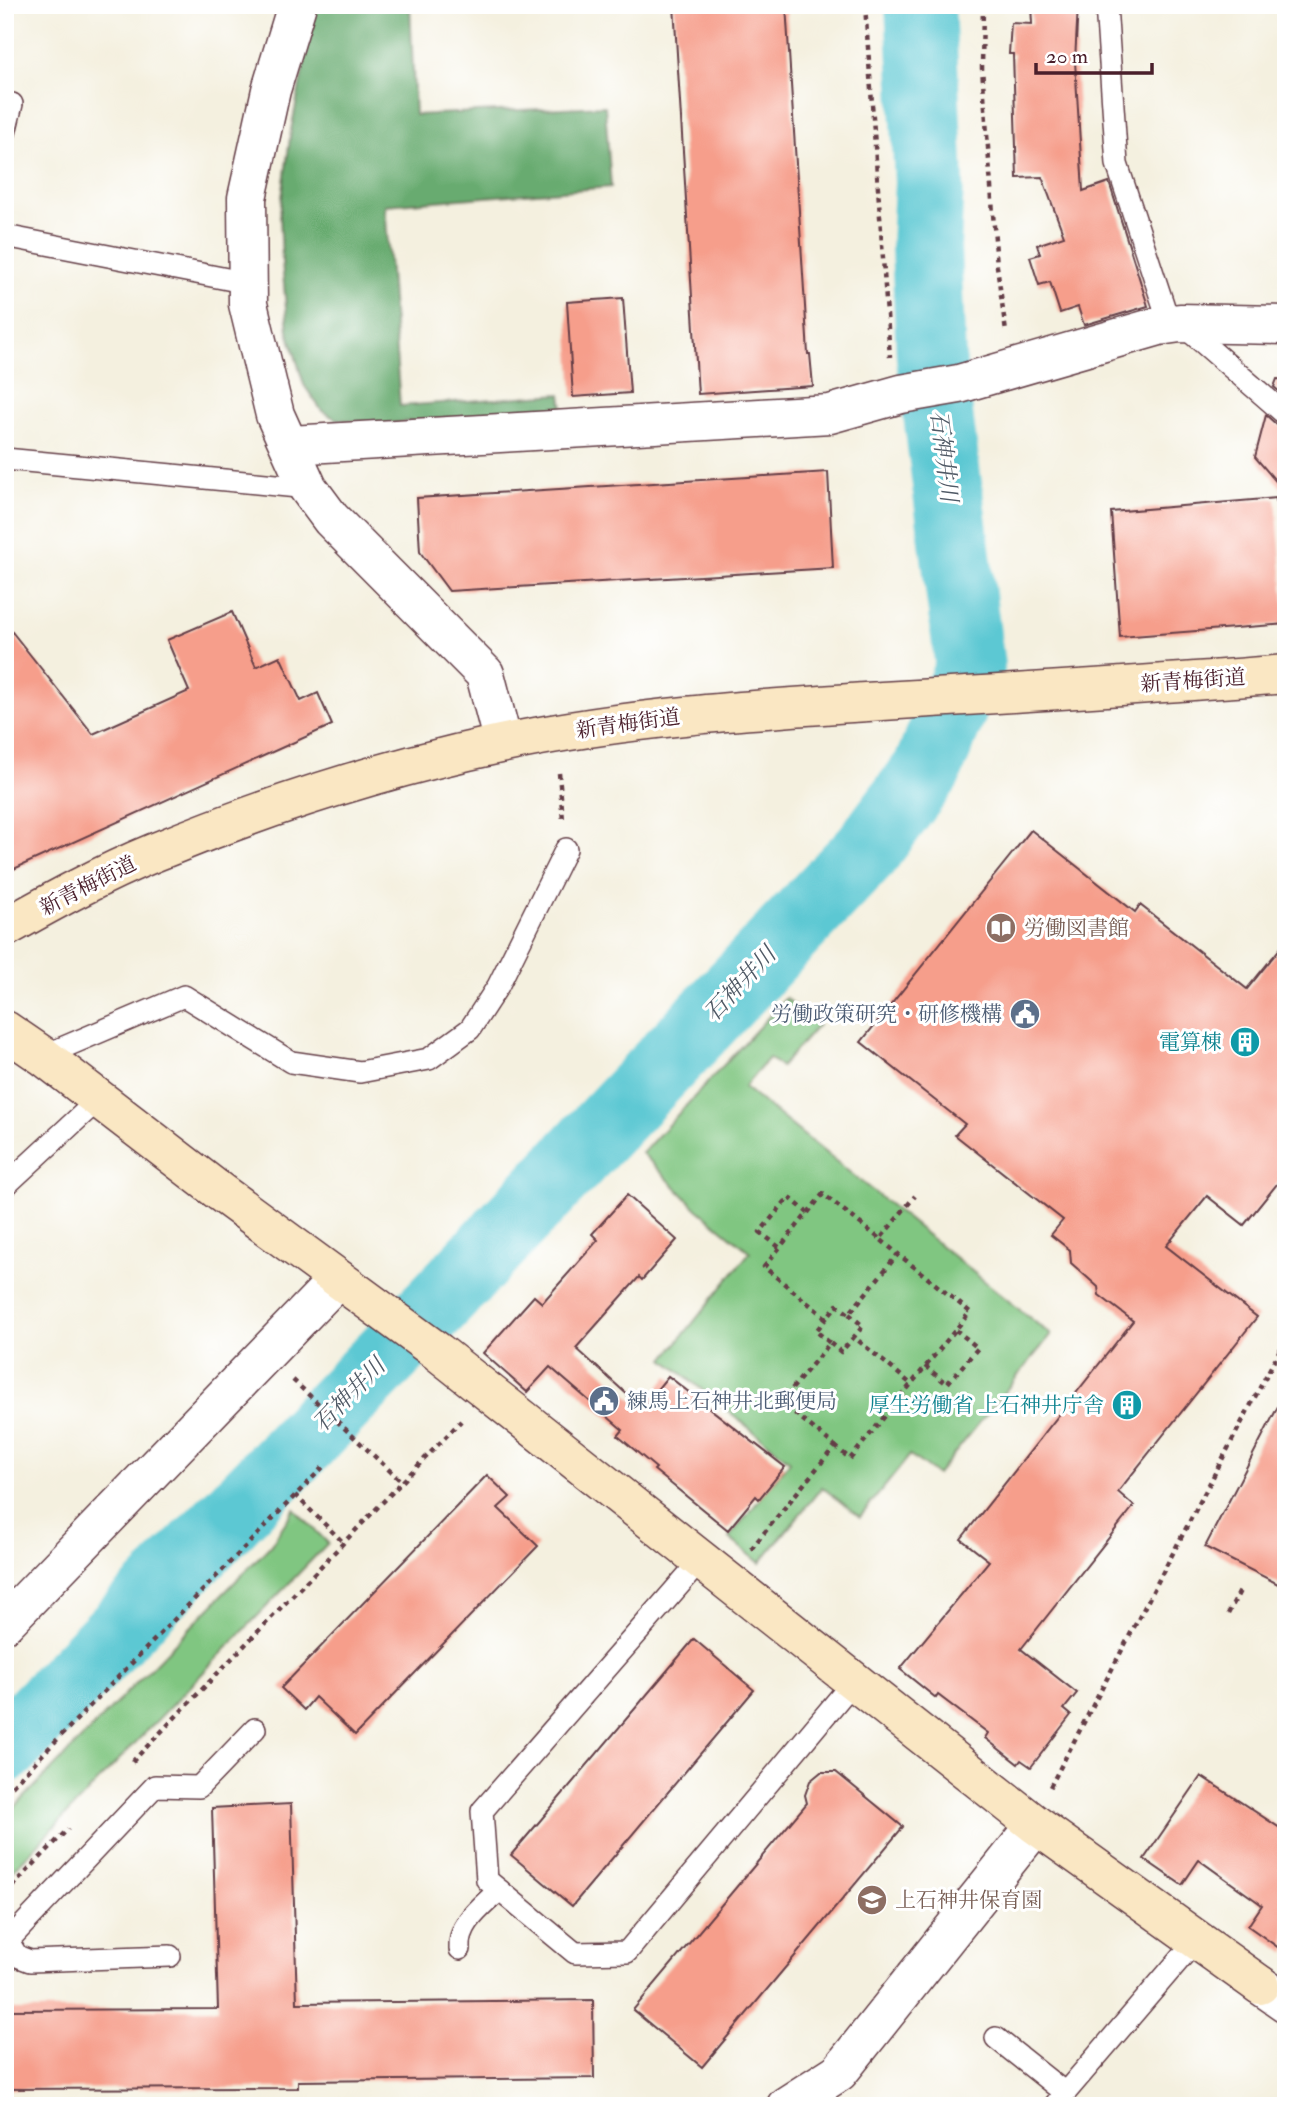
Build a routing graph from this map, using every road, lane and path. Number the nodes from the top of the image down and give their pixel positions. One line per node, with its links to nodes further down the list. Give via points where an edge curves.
1 (297, 5): 8 (street, via 271,90 247,198)
2 (865, 5): 12 (path)
3 (983, 5): 11 (path, via 988,160)
4 (1106, 5): 9 (lane, via 1116,164 1165,310)
5 (12, 104): 6 (lane)
6 (5, 133)
7 (5, 236): 8 (lane)
8 (248, 283): 14 (street, via 248,304 275,415)
9 (1180, 323): 10 (street); 11 (street); 13 (lane)
10 (1286, 325)
11 (1011, 369): 12 (street)
12 (897, 395): 14 (street, via 830,414)
13 (1286, 415)
14 (290, 445): 16 (street)
15 (5, 459): 16 (lane)
16 (308, 488): 18 (street, via 331,519 485,674)
17 (1286, 674): 18 (street, 新青梅街道, via 781,707 642,721)
18 (503, 743): 21 (street, 新青梅街道, via 296,800 152,854)
19 (559, 773): 20 (path)
20 (566, 849): 23 (lane, via 498,986 470,1029 429,1059 360,1072 291,1062 184,996)
21 (5, 928)
22 (5, 1030): 23 (street)
23 (43, 1056): 24 (street)
24 (99, 1099): 25 (lane); 31 (street)
25 (5, 1186)
26 (915, 1196): 28 (path)
27 (807, 1213): 28 (path, via 823,1194); 29 (path); 29 (path, via 789,1197 760,1232)
28 (880, 1239): 30 (path)
29 (779, 1248): 33 (path, via 764,1266)
30 (898, 1254): 32 (path); 34 (path, via 970,1312)
31 (338, 1279): 41 (street); 50 (street)
32 (849, 1314): 33 (path, via 837,1305); 35 (path, via 863,1326)
33 (826, 1318): 37 (path, via 816,1331)
34 (956, 1330): 38 (path); 38 (path, via 978,1348 955,1375 947,1384)
35 (853, 1337): 37 (path, via 842,1352); 39 (path)
36 (1286, 1338): 55 (path)
37 (830, 1343): 42 (path, via 781,1402)
38 (925, 1366): 39 (path)
39 (911, 1384): 42 (path, via 850,1459)
40 (301, 1388): 44 (path)
41 (489, 1392): 44 (path); 47 (street)
42 (835, 1446): 47 (path)
43 (324, 1465): 45 (path)
44 (402, 1482): 46 (path)
45 (295, 1496): 46 (path); 54 (path)
46 (344, 1543): 53 (path)
47 (713, 1570): 51 (street); 57 (lane, via 482,1811 487,1880)
48 (1241, 1589): 49 (path)
49 (1228, 1614)
50 (5, 1623)
51 (855, 1681): 55 (street); 57 (lane, via 627,1952 575,1953)
52 (255, 1729): 60 (lane, via 199,1787 155,1786)
53 (131, 1763)
54 (5, 1793)
55 (1034, 1823): 59 (street); 66 (street, via 839,2072)
56 (73, 1824): 58 (path)
57 (499, 1889): 61 (lane, via 467,1922 459,1935)
58 (5, 1894)
59 (1198, 1939): 63 (street); 65 (lane)
60 (7, 1942): 62 (lane, via 17,1956 30,1961)
61 (460, 1949)
62 (170, 1956)
63 (1273, 1994)
64 (996, 2038): 65 (lane)
65 (1060, 2100)
66 (786, 2106)

